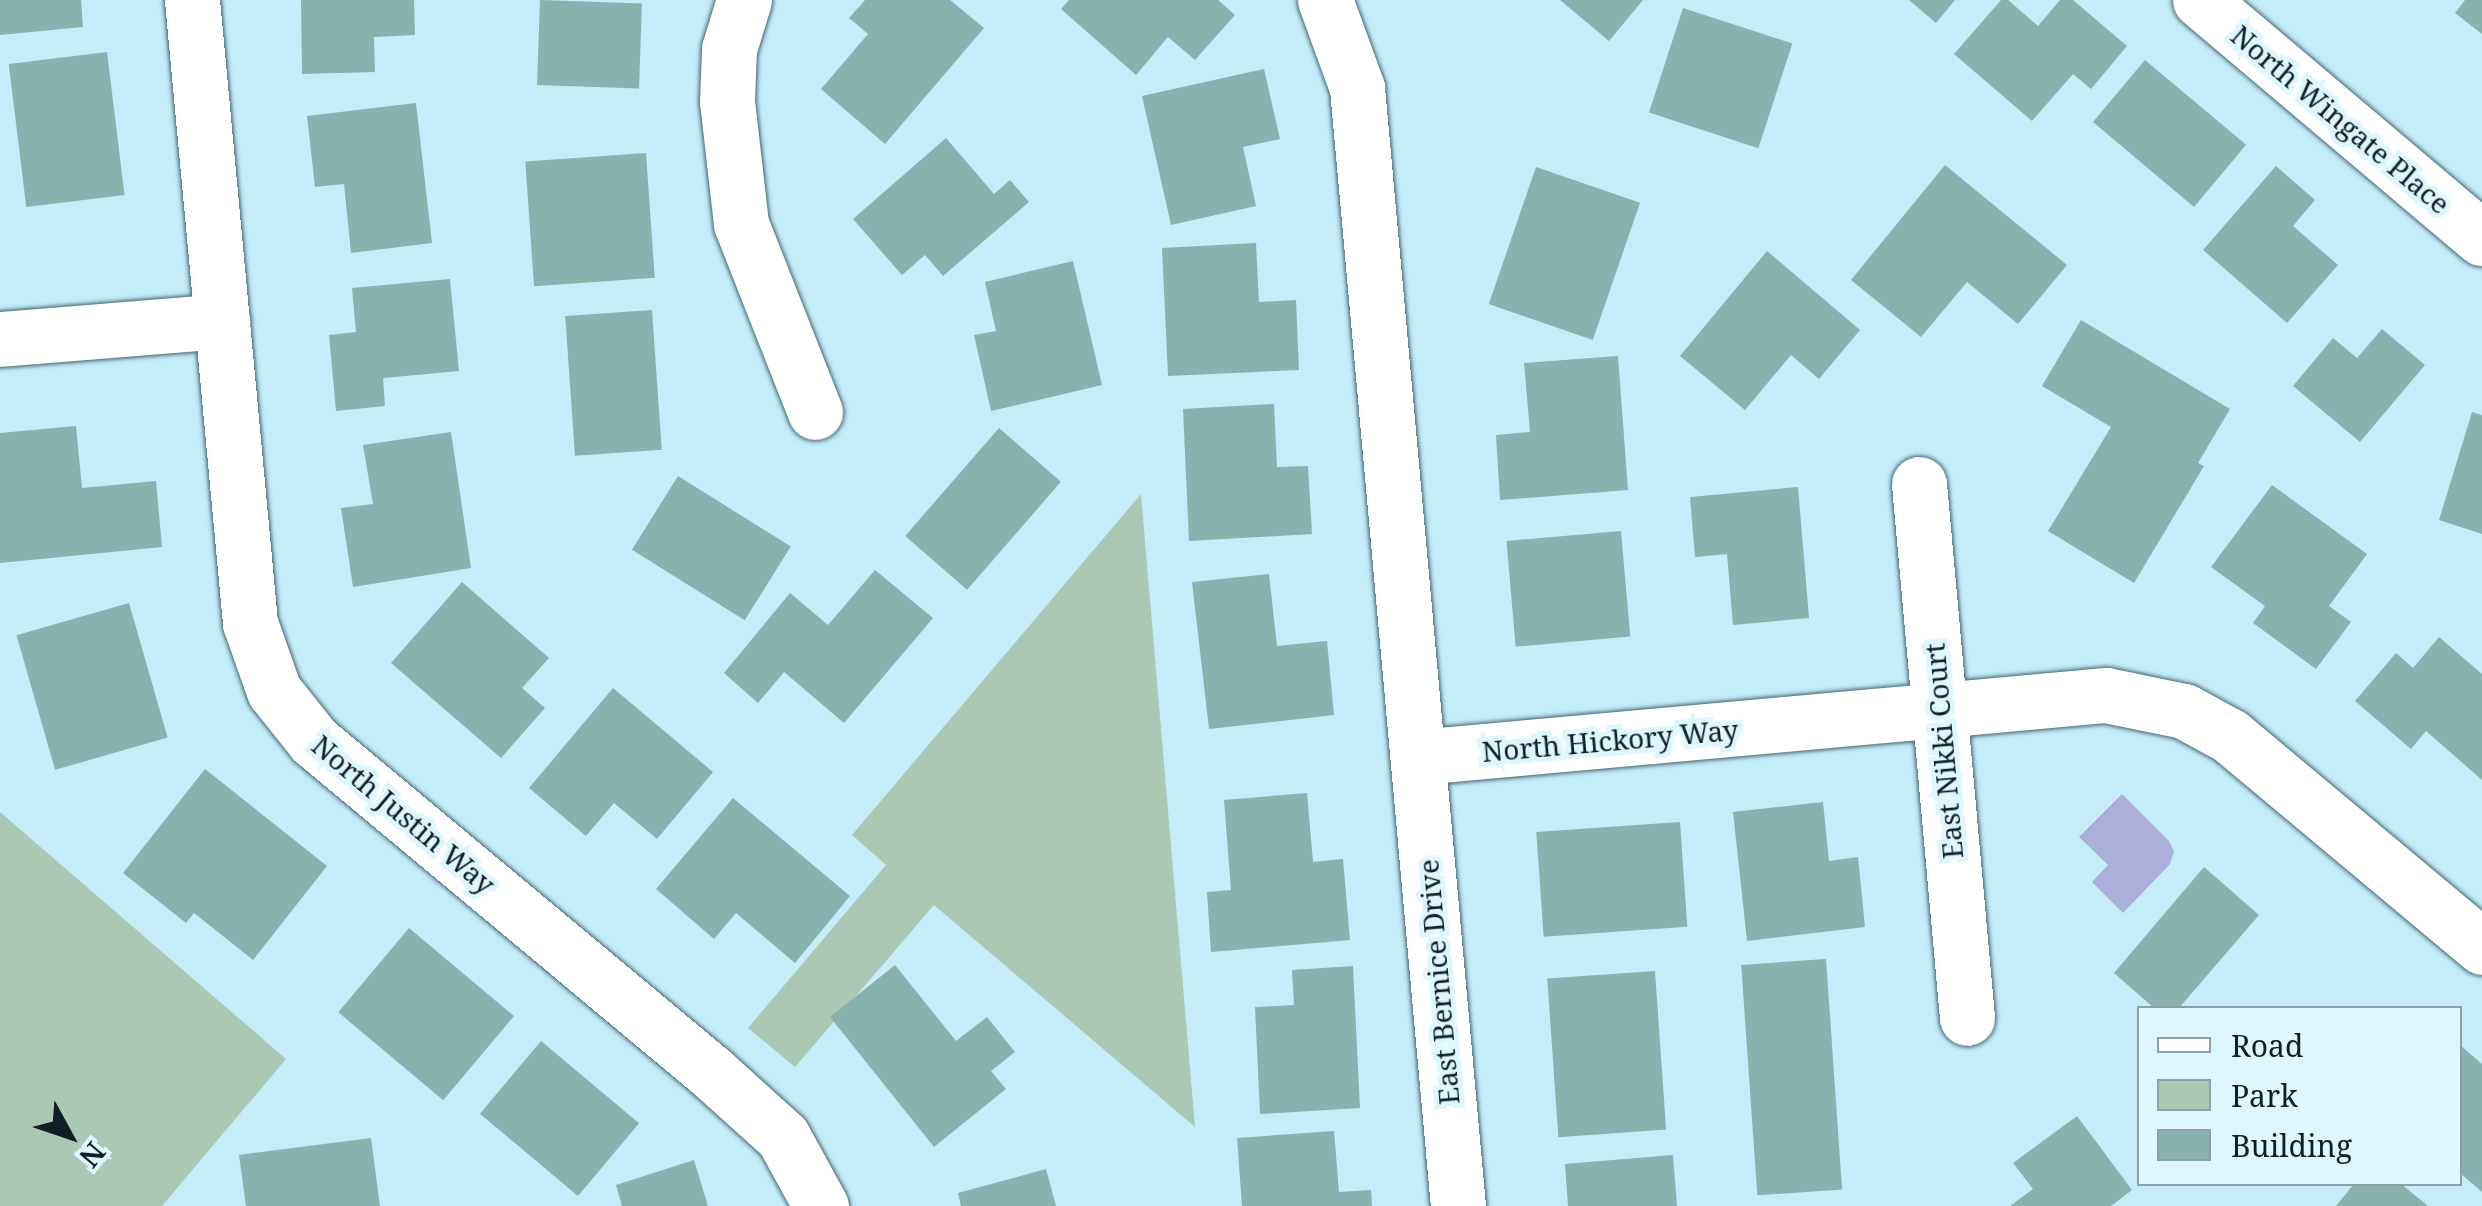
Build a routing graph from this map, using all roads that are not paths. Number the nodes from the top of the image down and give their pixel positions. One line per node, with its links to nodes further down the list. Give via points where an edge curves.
1 (192, 0): 6 (street, North Justin Way)
2 (744, 0): 8 (street, via 729,49 727,101 741,224)
3 (1325, 0): 11 (street, via 1357,88)
4 (2200, 0): 5 (street, North Wingate Place)
5 (2482, 238)
6 (222, 322): 7 (street); 14 (street, North Justin Way, via 250,623 274,692 314,742 783,1137)
7 (0, 339)
8 (815, 412)
9 (1919, 484): 10 (street, East Nikki Court)
10 (1939, 710): 11 (street, North Hickory Way); 12 (street, North Hickory Way, via 2106,696 2184,711 2230,736); 13 (street, East Nikki Court)
11 (1418, 757): 15 (street, East Bernice Drive)
12 (2482, 947)
13 (1967, 1018)
14 (820, 1206)
15 (1458, 1206)

